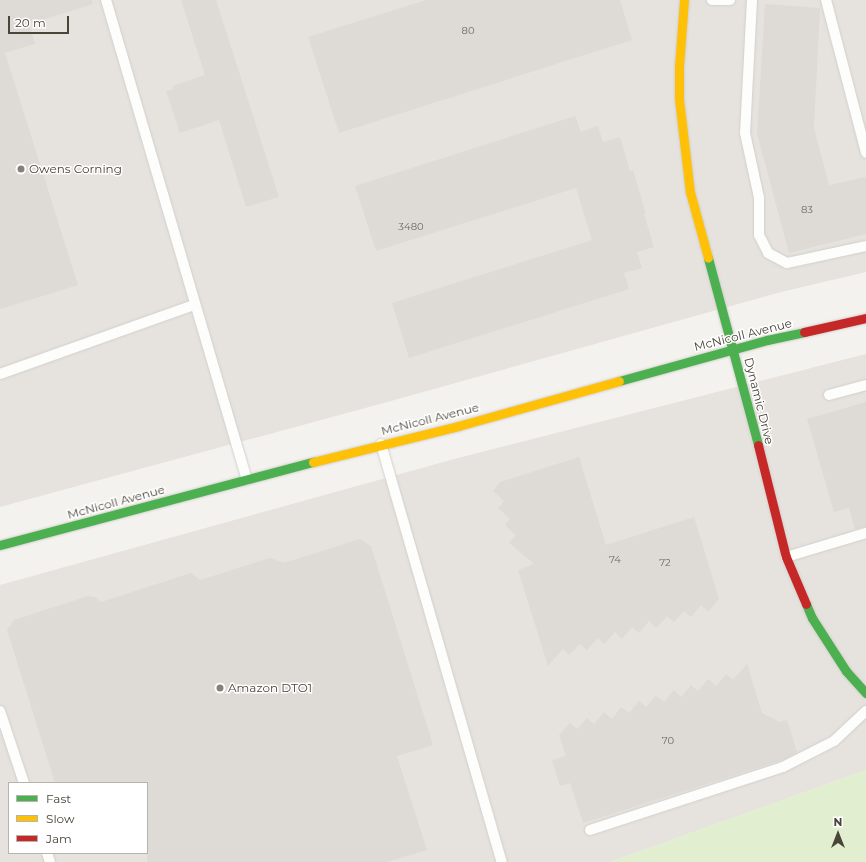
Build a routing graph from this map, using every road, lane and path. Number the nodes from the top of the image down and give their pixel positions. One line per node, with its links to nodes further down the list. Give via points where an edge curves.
1 (106, 0): 9 (lane)
2 (684, 0): 11 (main road, Dynamic Drive, via 679,67 680,99 690,192)
3 (712, 0): 4 (lane)
4 (730, 0)
5 (752, 0): 8 (lane, via 745,133 759,198 759,235 768,253 787,263)
6 (826, 0): 7 (lane)
7 (866, 152)
8 (866, 246)
9 (194, 304): 12 (lane); 16 (lane)
10 (866, 318): 11 (main road, McNicoll Avenue)
11 (734, 350): 15 (main road, McNicoll Avenue, via 458,426); 19 (main road, Dynamic Drive)
12 (0, 374)
13 (866, 385): 14 (lane)
14 (829, 395)
15 (381, 444): 16 (main road, McNicoll Avenue); 25 (lane)
16 (247, 480): 18 (main road, McNicoll Avenue)
17 (866, 533): 19 (lane)
18 (0, 545)
19 (786, 557): 20 (main road, Dynamic Drive, via 812,618 846,671)
20 (866, 693)
21 (0, 711): 23 (lane)
22 (866, 711): 24 (lane, via 834,741 783,767)
23 (24, 782)
24 (590, 830)
25 (502, 862)

